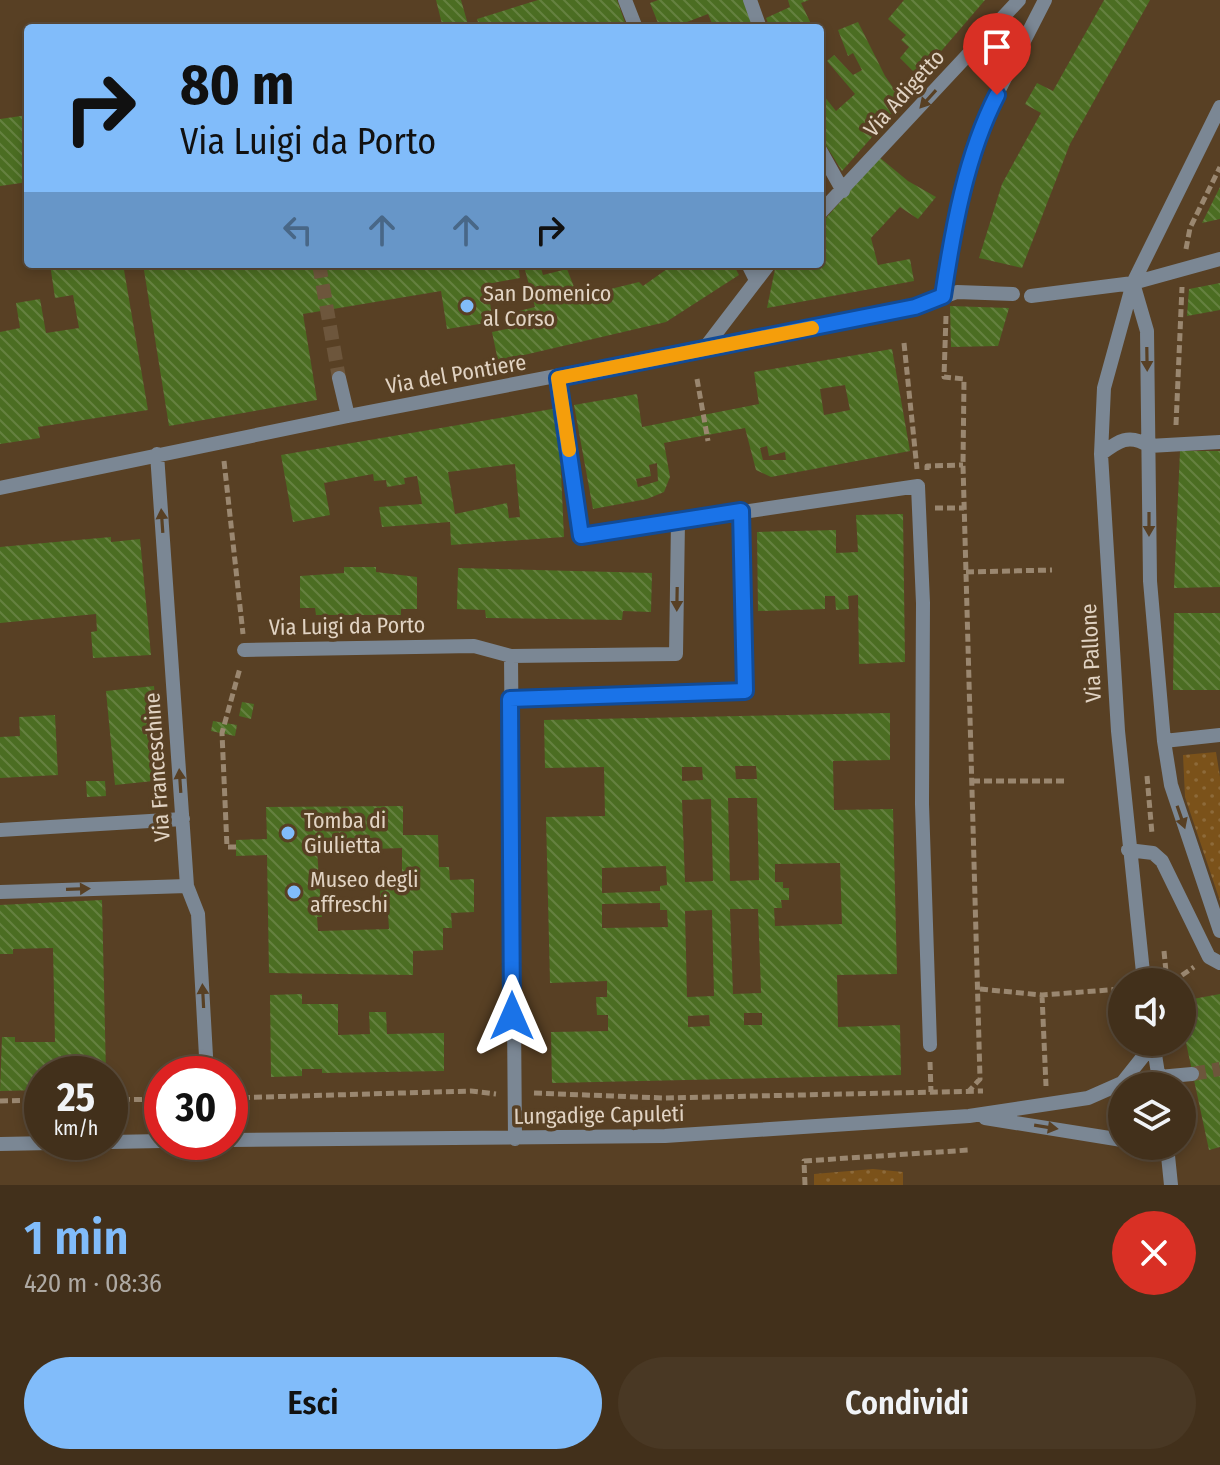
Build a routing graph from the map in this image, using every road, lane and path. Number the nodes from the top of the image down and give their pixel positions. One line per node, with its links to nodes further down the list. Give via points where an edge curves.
1 (625, 0): 5 (street)
2 (750, 0): 6 (street)
3 (1019, 0): 10 (street, Via Adigetto, one-way to 10)
4 (1045, 0): 20 (street, via 984,119 953,235)
5 (634, 24)
6 (759, 24)
7 (1220, 107): 17 (street, Via Pallone)
8 (824, 157): 10 (street)
9 (1220, 167): 15 (path, via 1190,228)
10 (843, 191): 11 (street, Via Adigetto)
11 (824, 209)
12 (1220, 259): 15 (street)
13 (750, 268): 16 (street)
14 (766, 268): 16 (street)
15 (1183, 269): 17 (street); 30 (path, via 1175,428)
16 (756, 280): 22 (street)
17 (1133, 283): 19 (street); 30 (street, one-way to 30, via 1147,331); 32 (street, Via Pallone, via 1104,388)
18 (1013, 294): 20 (street, Via del Pontiere, via 957,292)
19 (1031, 296)
20 (945, 300): 22 (street, Via del Pontiere); 33 (path, via 944,377 964,379)
21 (904, 343): 35 (path)
22 (704, 349): 24 (street, Via del Pontiere)
23 (339, 378): 26 (street)
24 (558, 378): 26 (street, Via del Pontiere); 40 (street, via 581,536)
25 (697, 379): 27 (path)
26 (348, 416): 29 (street, Via del Pontiere)
27 (708, 441)
28 (1220, 442): 30 (street)
29 (222, 444): 31 (street, Via del Pontiere); 43 (path, Via Luigi da Porto)
30 (1149, 446): 32 (street, via 1137,438 1121,439); 47 (street, one-way to 47, via 1150,581)
31 (157, 454): 36 (street, Via del Pontiere); 50 (street, Via Franceschine, one-way to 31)
32 (1101, 454): 53 (street, Via Pallone)
33 (963, 465): 34 (path); 38 (path)
34 (951, 466)
35 (918, 486): 39 (street); 63 (street)
36 (0, 488)
37 (952, 508): 38 (path)
38 (964, 508): 42 (path)
39 (741, 511): 40 (street); 45 (street, via 745,691)
40 (678, 521): 44 (street, Via Luigi da Porto, one-way to 44, via 676,654)
41 (1052, 570): 42 (path)
42 (966, 572): 48 (path)
43 (244, 650): 44 (street, Via Luigi da Porto, via 474,646); 52 (path, via 222,733 227,847)
44 (511, 656): 45 (street)
45 (510, 699): 75 (street)
46 (1220, 735): 47 (street)
47 (1164, 741): 56 (street, one-way to 56, via 1171,785)
48 (972, 781): 49 (path); 60 (path)
49 (1068, 781)
50 (183, 819): 51 (street); 54 (street, Via Franceschine)
51 (0, 830)
52 (236, 847)
53 (1128, 850): 57 (street, via 1153,853 1162,861); 58 (street, Via Pallone)
54 (187, 886): 55 (street, one-way to 54); 64 (street, Via Franceschine, one-way to 54, via 198,914)
55 (0, 892)
56 (1220, 931)
57 (1214, 960): 59 (path)
58 (1142, 968)
59 (1196, 969)
60 (980, 989): 62 (path); 68 (path, via 980,1079 968,1092)
61 (1108, 990): 62 (path)
62 (1042, 995): 66 (path)
63 (930, 1045): 68 (path)
64 (206, 1056)
65 (1143, 1056): 73 (street, Lungadige Capuleti, via 1122,1083 1088,1098)
66 (1046, 1089)
67 (548, 1093): 68 (path, via 664,1098)
68 (931, 1093)
69 (489, 1094): 70 (path)
70 (248, 1097)
71 (24, 1100): 72 (path)
72 (0, 1101)
73 (969, 1116): 74 (street, Lungadige Capuleti, one-way to 74); 75 (street, Lungadige Capuleti, via 665,1136)
74 (1108, 1138)
75 (515, 1139): 76 (street, Lungadige Capuleti)
76 (248, 1140)
77 (0, 1144): 78 (street)
78 (24, 1144)
79 (969, 1150): 81 (path, via 804,1161)
80 (1168, 1160): 82 (street)
81 (805, 1185)
82 (1171, 1185)

